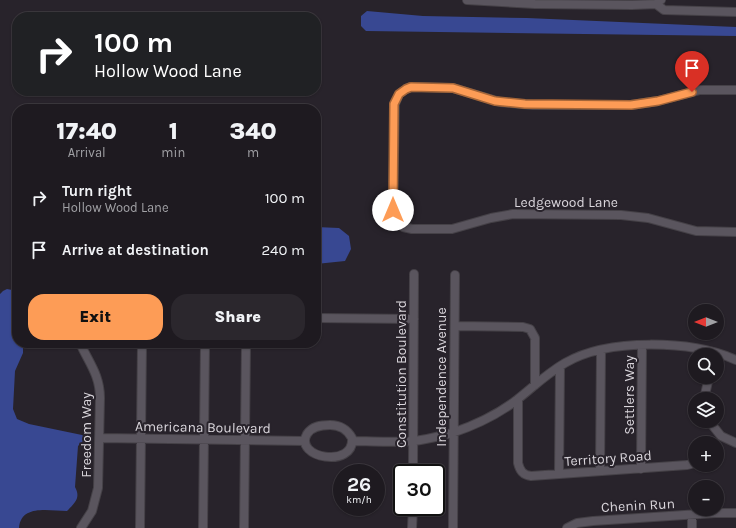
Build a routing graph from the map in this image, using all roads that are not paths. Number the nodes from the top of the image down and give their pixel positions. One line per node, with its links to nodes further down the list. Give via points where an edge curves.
1 (467, 0): 2 (street, via 632,6)
2 (659, 2): 3 (street, via 664,10)
3 (736, 12)
4 (736, 90): 5 (street, Ledgewood Lane, via 700,90 654,102 627,105 513,104 450,88 411,87 401,92 394,104 393,199 394,213 399,223 410,229 447,230 513,214 621,215 648,218 696,231)
5 (736, 232)
6 (414, 274): 9 (street, Constitution Boulevard)
7 (455, 275): 10 (street, Independence Avenue)
8 (321, 318): 9 (street)
9 (414, 319): 33 (street, Constitution Boulevard)
10 (455, 326): 21 (street, via 530,329 535,338); 24 (street, Independence Avenue)
11 (642, 345): 16 (street, via 674,345); 17 (street); 37 (street, Settlers Way)
12 (83, 348): 27 (street, Freedom Way, via 100,388)
13 (142, 348): 28 (street)
14 (205, 348): 29 (street)
15 (246, 348): 30 (street)
16 (688, 348)
17 (601, 351): 20 (street, via 577,358); 38 (street)
18 (724, 357): 19 (street)
19 (736, 360)
20 (560, 367): 21 (street); 39 (street)
21 (535, 385): 22 (street)
22 (518, 399): 24 (street, via 483,420); 39 (street, Territory Road, via 518,463 523,473 531,476)
23 (715, 428): 25 (street)
24 (454, 432): 33 (street); 51 (street, Independence Avenue)
25 (721, 436)
26 (724, 437): 34 (street)
27 (100, 438): 28 (street, Americana Boulevard); 46 (street, Freedom Way, via 98,493 92,511)
28 (140, 439): 29 (street, Americana Boulevard); 47 (street)
29 (204, 439): 30 (street, Americana Boulevard); 48 (street)
30 (245, 440): 31 (street, Americana Boulevard); 49 (street)
31 (305, 441): 32 (street, via 312,429 330,425 345,429); 32 (street, via 314,454 332,457 348,451)
32 (353, 441): 33 (street)
33 (413, 441): 35 (street, Constitution Boulevard)
34 (736, 443)
35 (413, 464)
36 (688, 465): 37 (street, Territory Road)
37 (641, 469): 38 (street, Territory Road)
38 (600, 471): 39 (street, Territory Road)
39 (559, 474)
40 (724, 514): 41 (street, Chenin Run)
41 (736, 514)
42 (688, 515): 45 (street, Chenin Run)
43 (413, 516): 50 (street)
44 (692, 516): 53 (street)
45 (598, 524): 52 (street, Chenin Run, via 577,523)
46 (81, 528)
47 (140, 528)
48 (203, 528)
49 (244, 528)
50 (412, 528)
51 (453, 528)
52 (567, 528)
53 (692, 528)

